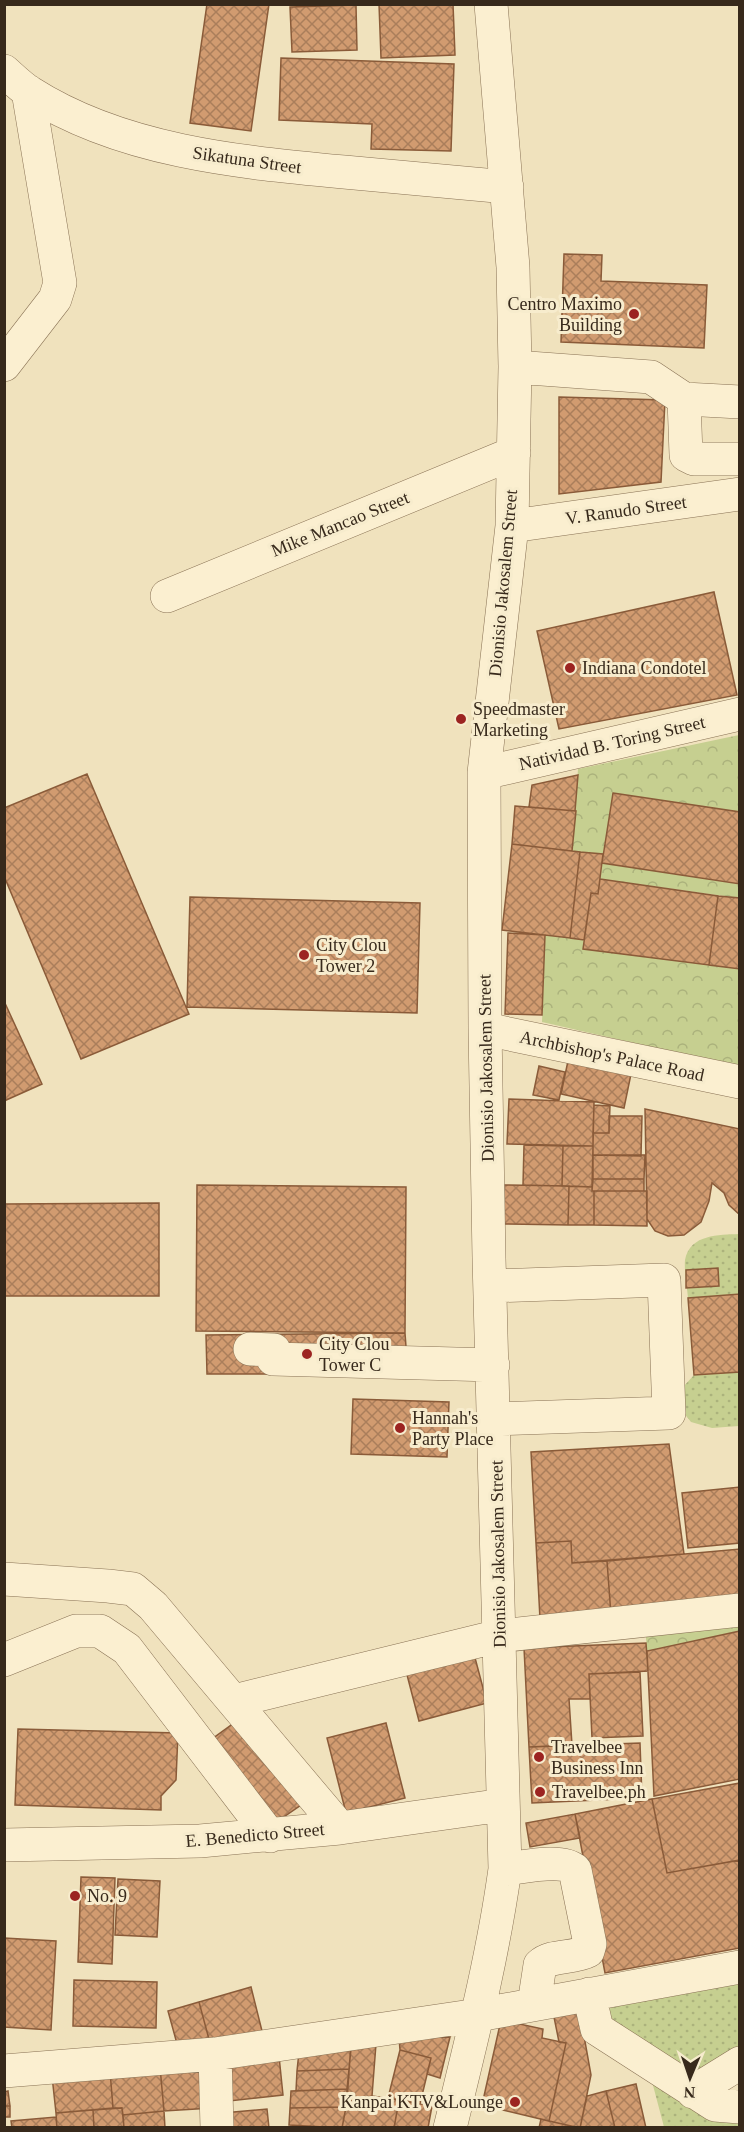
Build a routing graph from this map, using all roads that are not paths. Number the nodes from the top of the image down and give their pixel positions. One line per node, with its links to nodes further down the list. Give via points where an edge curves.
1 (491, 4): 3 (street, Dionisio Jakosalem Street)
2 (16, 81): 3 (street, Sikatuna Street, via 78,118 128,137 182,150 251,164); 4 (street, via 60,283 55,299)
3 (507, 187): 5 (street, Dionisio Jakosalem Street)
4 (4, 365)
5 (515, 367): 6 (street, via 651,377); 8 (street, Dionisio Jakosalem Street)
6 (684, 399): 7 (street); 9 (street, via 686,455 694,459)
7 (740, 402)
8 (514, 453): 11 (street, Dionisio Jakosalem Street); 12 (street, Mike Mancao Street)
9 (740, 459)
10 (740, 494): 11 (street, V. Ranudo Street)
11 (512, 526): 14 (street, Dionisio Jakosalem Street)
12 (167, 596)
13 (740, 714): 14 (street, Natividad B. Toring Street)
14 (484, 773): 15 (street, Dionisio Jakosalem Street)
15 (485, 1029): 16 (street, Archbishop's Palace Road); 17 (street, Dionisio Jakosalem Street)
16 (740, 1082)
17 (491, 1286): 19 (street, Dionisio Jakosalem Street); 20 (street, via 664,1280 669,1413)
18 (250, 1349): 19 (street, via 274,1350 273,1359)
19 (493, 1365): 20 (street, Dionisio Jakosalem Street)
20 (494, 1419): 23 (street, Dionisio Jakosalem Street)
21 (4, 1579): 25 (street, via 133,1589 153,1606)
22 (740, 1610): 23 (street)
23 (499, 1636): 25 (street); 26 (street, Dionisio Jakosalem Street)
24 (4, 1660): 28 (street, via 76,1631 100,1631 127,1649)
25 (234, 1701): 27 (street)
26 (503, 1805): 27 (street, E. Benedicto Street); 30 (street, Dionisio Jakosalem Street)
27 (340, 1828): 28 (street, E. Benedicto Street)
28 (270, 1836): 29 (street, E. Benedicto Street)
29 (4, 1845)
30 (505, 1869): 33 (street, via 560,1864 575,1870 590,1944 588,1951 579,1956 540,1965); 34 (street, Dionisio Jakosalem Street)
31 (740, 1967): 32 (street)
32 (589, 1994): 33 (street); 39 (street, via 597,2030)
33 (538, 2004): 34 (street)
34 (478, 2015): 35 (street); 42 (street, Dionisio Jakosalem Street)
35 (215, 2054): 37 (street); 41 (street)
36 (740, 2064): 38 (street); 39 (street)
37 (4, 2071)
38 (740, 2085)
39 (693, 2092): 40 (street, via 715,2104)
40 (740, 2107)
41 (218, 2127)
42 (450, 2127)

